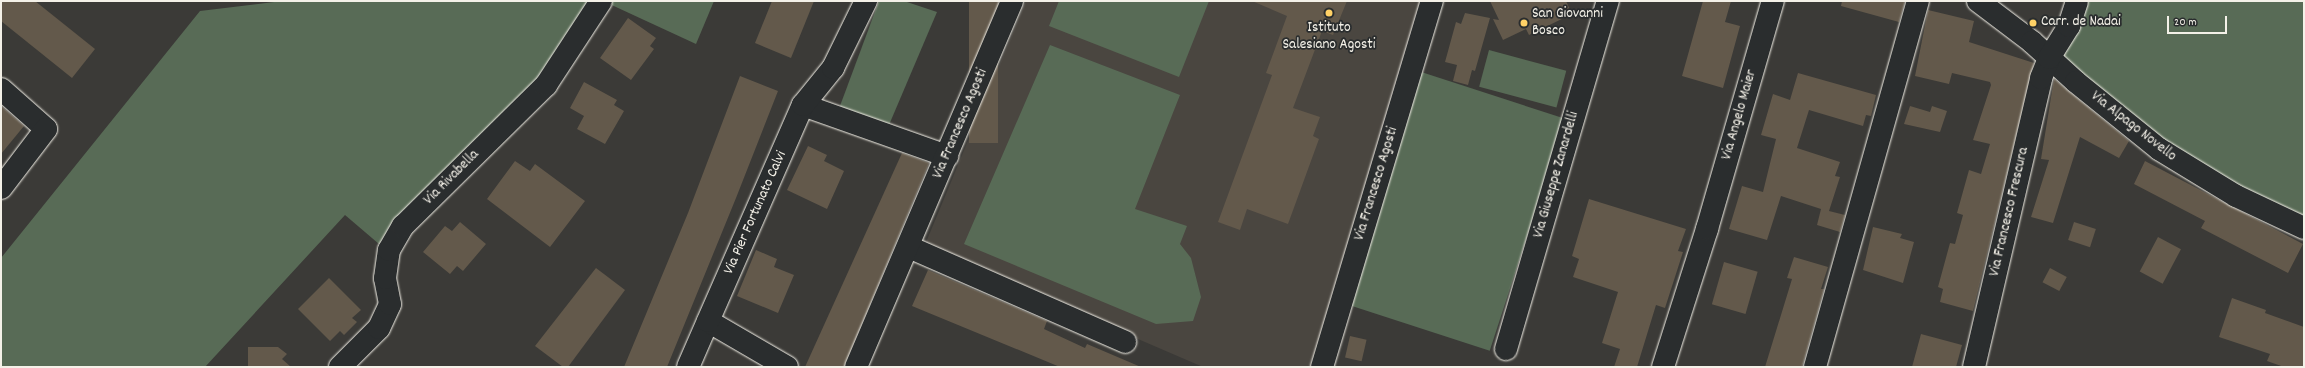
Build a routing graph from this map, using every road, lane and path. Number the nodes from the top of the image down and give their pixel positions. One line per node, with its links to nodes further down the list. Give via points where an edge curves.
1 (601, 1): 20 (street, Via Rivabella, via 546,85 403,226 389,250 385,278 390,304 379,328)
2 (866, 1): 12 (street, Via Pier Fortunato Calvi, via 827,78)
3 (1012, 1): 13 (street, Via Francesco Agosti)
4 (1432, 1): 24 (street, Via Francesco Agosti)
5 (1608, 1): 19 (street, Via Giuseppe Zanardelli)
6 (1773, 1): 25 (street, Via Angelo Maier, via 1707,229)
7 (1918, 1): 26 (street)
8 (1978, 1): 10 (street, Via Alpago Novello)
9 (2077, 1): 10 (street, Via Francesco Frescura, via 2070,26)
10 (2049, 58): 15 (street, Via Alpago Novello, via 2159,149 2236,196); 27 (street, Via Francesco Frescura, via 2041,78)
11 (1, 89): 14 (street, via 46,129)
12 (803, 105): 13 (street); 17 (street, Via Pier Fortunato Calvi)
13 (947, 156): 16 (street, Via Francesco Agosti)
14 (1, 188)
15 (2304, 228)
16 (910, 247): 18 (street); 23 (street, Via Francesco Agosti)
17 (708, 320): 21 (street, Via Pier Fortunato Calvi); 22 (street)
18 (1125, 342)
19 (1506, 349)
20 (340, 367)
21 (688, 367)
22 (787, 367)
23 (856, 367)
24 (1322, 367)
25 (1663, 367)
26 (1815, 367)
27 (1974, 367)

